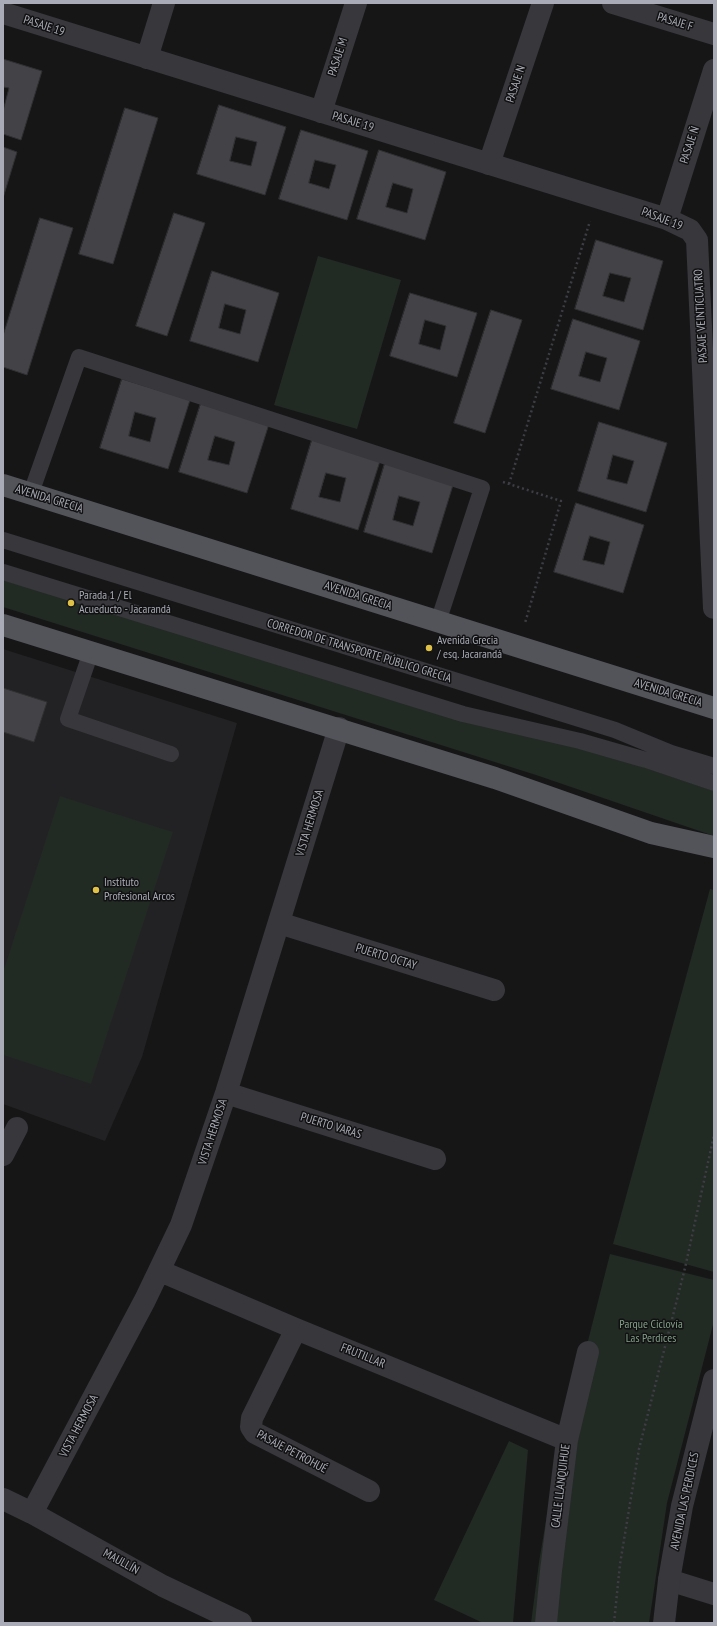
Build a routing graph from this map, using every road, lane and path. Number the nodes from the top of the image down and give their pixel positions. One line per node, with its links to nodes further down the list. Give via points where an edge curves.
1 (164, 3): 7 (street)
2 (356, 3): 9 (street, PASAJE M)
3 (543, 3): 10 (street, PASAJE N)
4 (612, 3): 6 (street, PASAJE F)
5 (3, 13): 7 (street, PASAJE 19)
6 (714, 34)
7 (147, 58): 9 (street, PASAJE 19)
8 (714, 70): 12 (street, PASAJE Ñ)
9 (321, 112): 10 (street, PASAJE 19)
10 (489, 164): 11 (street, PASAJE 19)
11 (597, 197): 12 (street, PASAJE 19); 15 (path)
12 (667, 219): 13 (street, PASAJE 19, via 690,230)
13 (697, 240): 19 (street, PASAJE VEINTICUATRO)
14 (3, 484): 16 (main road, AVENIDA GRECIA)
15 (509, 484)
16 (31, 493): 20 (main road, AVENIDA GRECIA); 20 (lane, via 79,357 482,488)
17 (3, 540): 26 (lane, CORREDOR DE TRANSPORTE PÚBLICO GRECIA, via 615,730 671,753)
18 (3, 572): 27 (lane, via 463,714 580,741 646,760)
19 (714, 608)
20 (438, 622): 23 (main road, AVENIDA GRECIA)
21 (3, 625): 22 (main road)
22 (91, 652): 24 (main road); 25 (lane, via 68,719)
23 (714, 708)
24 (339, 728): 28 (main road, via 495,778 651,833); 29 (street, VISTA HERMOSA)
25 (171, 754)
26 (714, 766)
27 (714, 784)
28 (714, 847)
29 (279, 923): 30 (street, PUERTO OCTAY); 31 (street, VISTA HERMOSA)
30 (494, 990)
31 (226, 1093): 35 (street, PUERTO VARAS); 36 (street, VISTA HERMOSA, via 181,1225)
32 (17, 1128): 34 (street)
33 (714, 1135): 48 (path, via 685,1268 639,1449 620,1564)
34 (3, 1155)
35 (435, 1159)
36 (160, 1271): 37 (street, FRUTILLAR); 43 (street, VISTA HERMOSA)
37 (296, 1329): 40 (street, FRUTILLAR); 41 (street, PASAJE PETROHUÉ, via 252,1418 251,1427 255,1433)
38 (588, 1352): 40 (street, CALLE LLANQUIHUE)
39 (714, 1380): 44 (street, AVENIDA LAS PERDICES, via 682,1506)
40 (567, 1440): 47 (street, CALLE LLANQUIHUE, via 550,1570)
41 (369, 1491)
42 (3, 1499): 43 (street, MAULLÍN)
43 (32, 1513): 46 (street, MAULLÍN, via 163,1586)
44 (669, 1580): 45 (street); 49 (street, AVENIDA LAS PERDICES)
45 (714, 1594)
46 (241, 1623)
47 (546, 1623)
48 (614, 1623)
49 (664, 1623)

